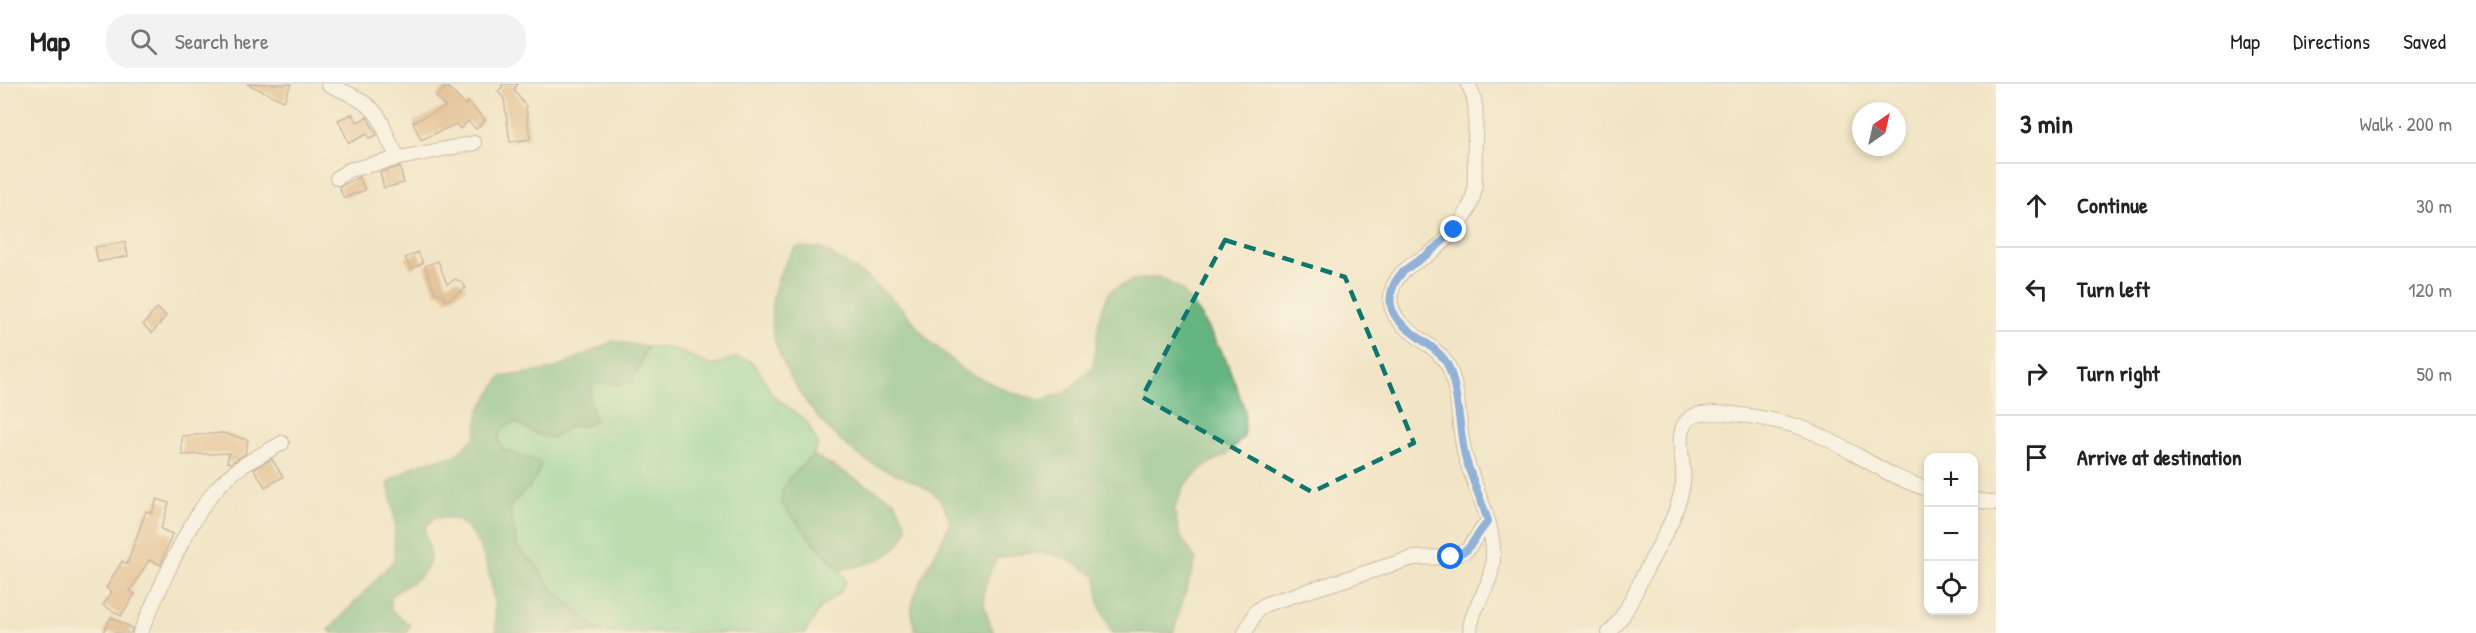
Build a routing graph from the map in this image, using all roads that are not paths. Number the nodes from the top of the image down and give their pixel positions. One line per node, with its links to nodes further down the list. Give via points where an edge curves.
1 (328, 84): 4 (street, via 371,109 380,119 392,151)
2 (1468, 84): 10 (street, via 1476,111 1474,193 1454,230 1398,276 1391,300 1392,313 1438,352 1450,370 1466,457)
3 (474, 143): 4 (street)
4 (400, 158): 5 (street, via 349,170)
5 (337, 178)
6 (282, 443): 11 (street, via 245,464 218,487 181,544)
7 (1924, 487): 14 (street, via 1884,472 1802,428 1710,412 1689,418 1681,438 1685,472 1669,530)
8 (1978, 501): 9 (street)
9 (1996, 503)
10 (1488, 521): 12 (street, via 1467,550 1451,557 1413,558 1266,604 1256,611); 13 (street, via 1494,555 1491,580 1474,613)
11 (140, 633)
12 (1245, 633)
13 (1470, 633)
14 (1610, 633)

